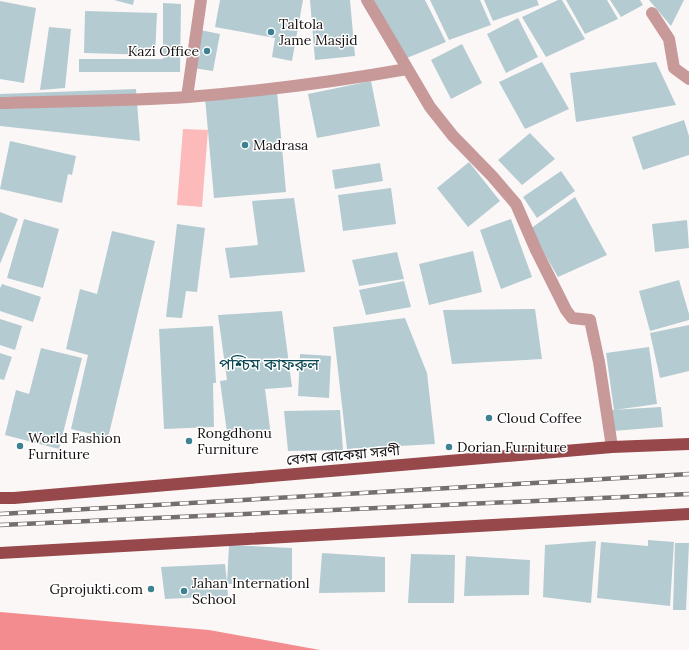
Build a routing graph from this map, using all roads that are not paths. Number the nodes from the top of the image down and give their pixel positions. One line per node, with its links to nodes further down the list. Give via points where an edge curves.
1 (201, 0): 6 (street)
2 (367, 0): 4 (street)
3 (652, 13): 5 (street, via 669,39 674,68)
4 (407, 69): 6 (street, via 299,86); 9 (street, via 430,107 516,204 566,310 572,318 590,320)
5 (689, 79)
6 (187, 97): 7 (street)
7 (0, 103)
8 (689, 444): 9 (main road, বেগম রোকেয়া সরণী)
9 (612, 447): 10 (main road, বেগম রোকেয়া সরণী)
10 (0, 498)
11 (689, 514): 12 (main road)
12 (0, 553)

